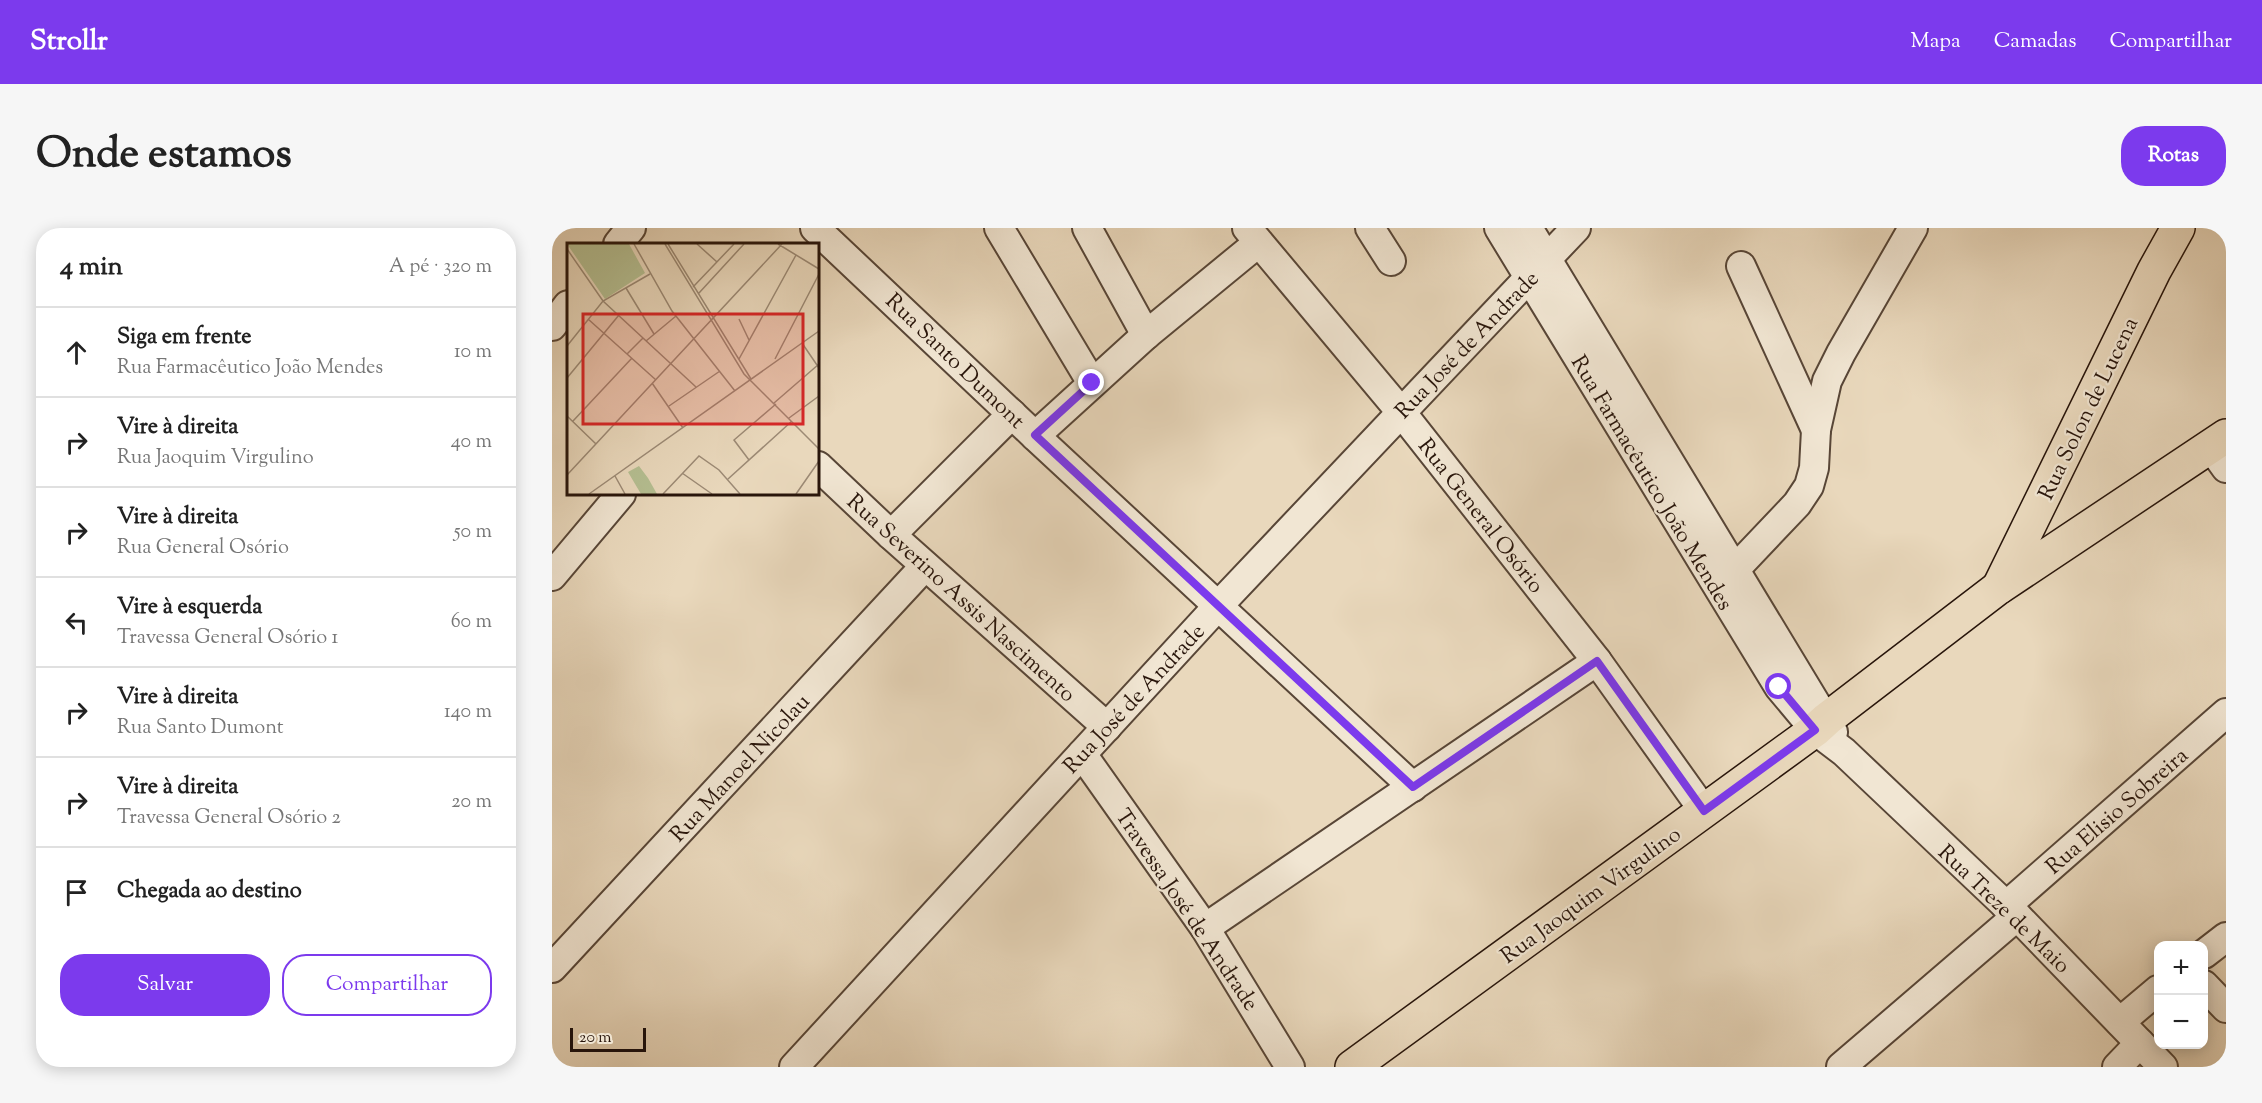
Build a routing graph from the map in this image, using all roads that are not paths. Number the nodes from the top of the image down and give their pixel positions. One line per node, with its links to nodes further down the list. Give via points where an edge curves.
1 (631, 228): 12 (street)
2 (999, 228): 19 (street)
3 (1087, 228): 18 (street)
4 (1370, 228): 13 (street)
5 (1499, 228): 15 (street, Rua Farmacêutico João Mendes)
6 (1528, 228): 15 (street, Rua Farmacêutico João Mendes)
7 (1576, 228): 15 (street, Rua José de Andrade)
8 (1913, 228): 22 (street, via 1827,381)
9 (2178, 228): 31 (main road, Rua Solon de Lucena)
10 (1253, 236): 18 (street); 20 (street, Rua General Osório)
11 (821, 241): 21 (street, Rua Santo Dumont)
12 (619, 243)
13 (1391, 261)
14 (1741, 266): 22 (street)
15 (1538, 269): 20 (street, Rua José de Andrade); 30 (street, Rua Farmacêutico João Mendes)
16 (567, 306): 17 (street)
17 (552, 326)
18 (1146, 334): 19 (street)
19 (1092, 383): 23 (street)
20 (1401, 412): 32 (street, Rua José de Andrade); 33 (street, Rua General Osório)
21 (1012, 414): 23 (street, Rua Santo Dumont); 27 (street)
22 (1816, 430): 30 (street, via 1809,486 1797,504)
23 (1035, 435): 32 (street, Rua Santo Dumont)
24 (2221, 450): 31 (main road, Rua Jaoquim Virgulino)
25 (819, 467): 27 (street, Rua Severino Assis Nascimento)
26 (620, 495): 29 (street)
27 (891, 535): 28 (street, Rua Severino Assis Nascimento)
28 (925, 566): 36 (street, Rua Severino Assis Nascimento); 44 (street, Rua Manoel Nicolau)
29 (552, 576)
30 (1726, 579): 35 (street, Rua Farmacêutico João Mendes, via 1779,687)
31 (1998, 588): 35 (main road, Rua Jaoquim Virgulino)
32 (1218, 606): 36 (street, Rua José de Andrade); 38 (street, Rua Santo Dumont)
33 (1597, 661): 38 (street); 39 (street, Rua General Osório)
34 (2226, 713): 40 (street, Rua Elisio Sobreira)
35 (1821, 724): 39 (main road, Rua Jaoquim Virgulino); 40 (street, Rua Treze de Maio, via 1844,752)
36 (1107, 727): 37 (street, Rua José de Andrade)
37 (1082, 754): 41 (street, Travessa José de Andrade); 50 (street, Rua José de Andrade)
38 (1413, 787): 41 (street)
39 (1704, 811): 52 (main road, Rua Jaoquim Virgulino)
40 (2011, 911): 48 (street, Rua Treze de Maio); 53 (street, Rua Elisio Sobreira)
41 (1205, 928): 51 (street, Travessa José de Andrade)
42 (2226, 937): 43 (street)
43 (2208, 951)
44 (552, 968)
45 (2208, 989): 47 (street)
46 (2154, 993): 48 (street)
47 (2226, 1008)
48 (2120, 1022): 49 (street, Rua Treze de Maio)
49 (2140, 1043): 54 (street); 55 (street, Rua Treze de Maio)
50 (794, 1067)
51 (1290, 1067)
52 (1352, 1067)
53 (1841, 1067)
54 (2117, 1067)
55 (2163, 1067)

